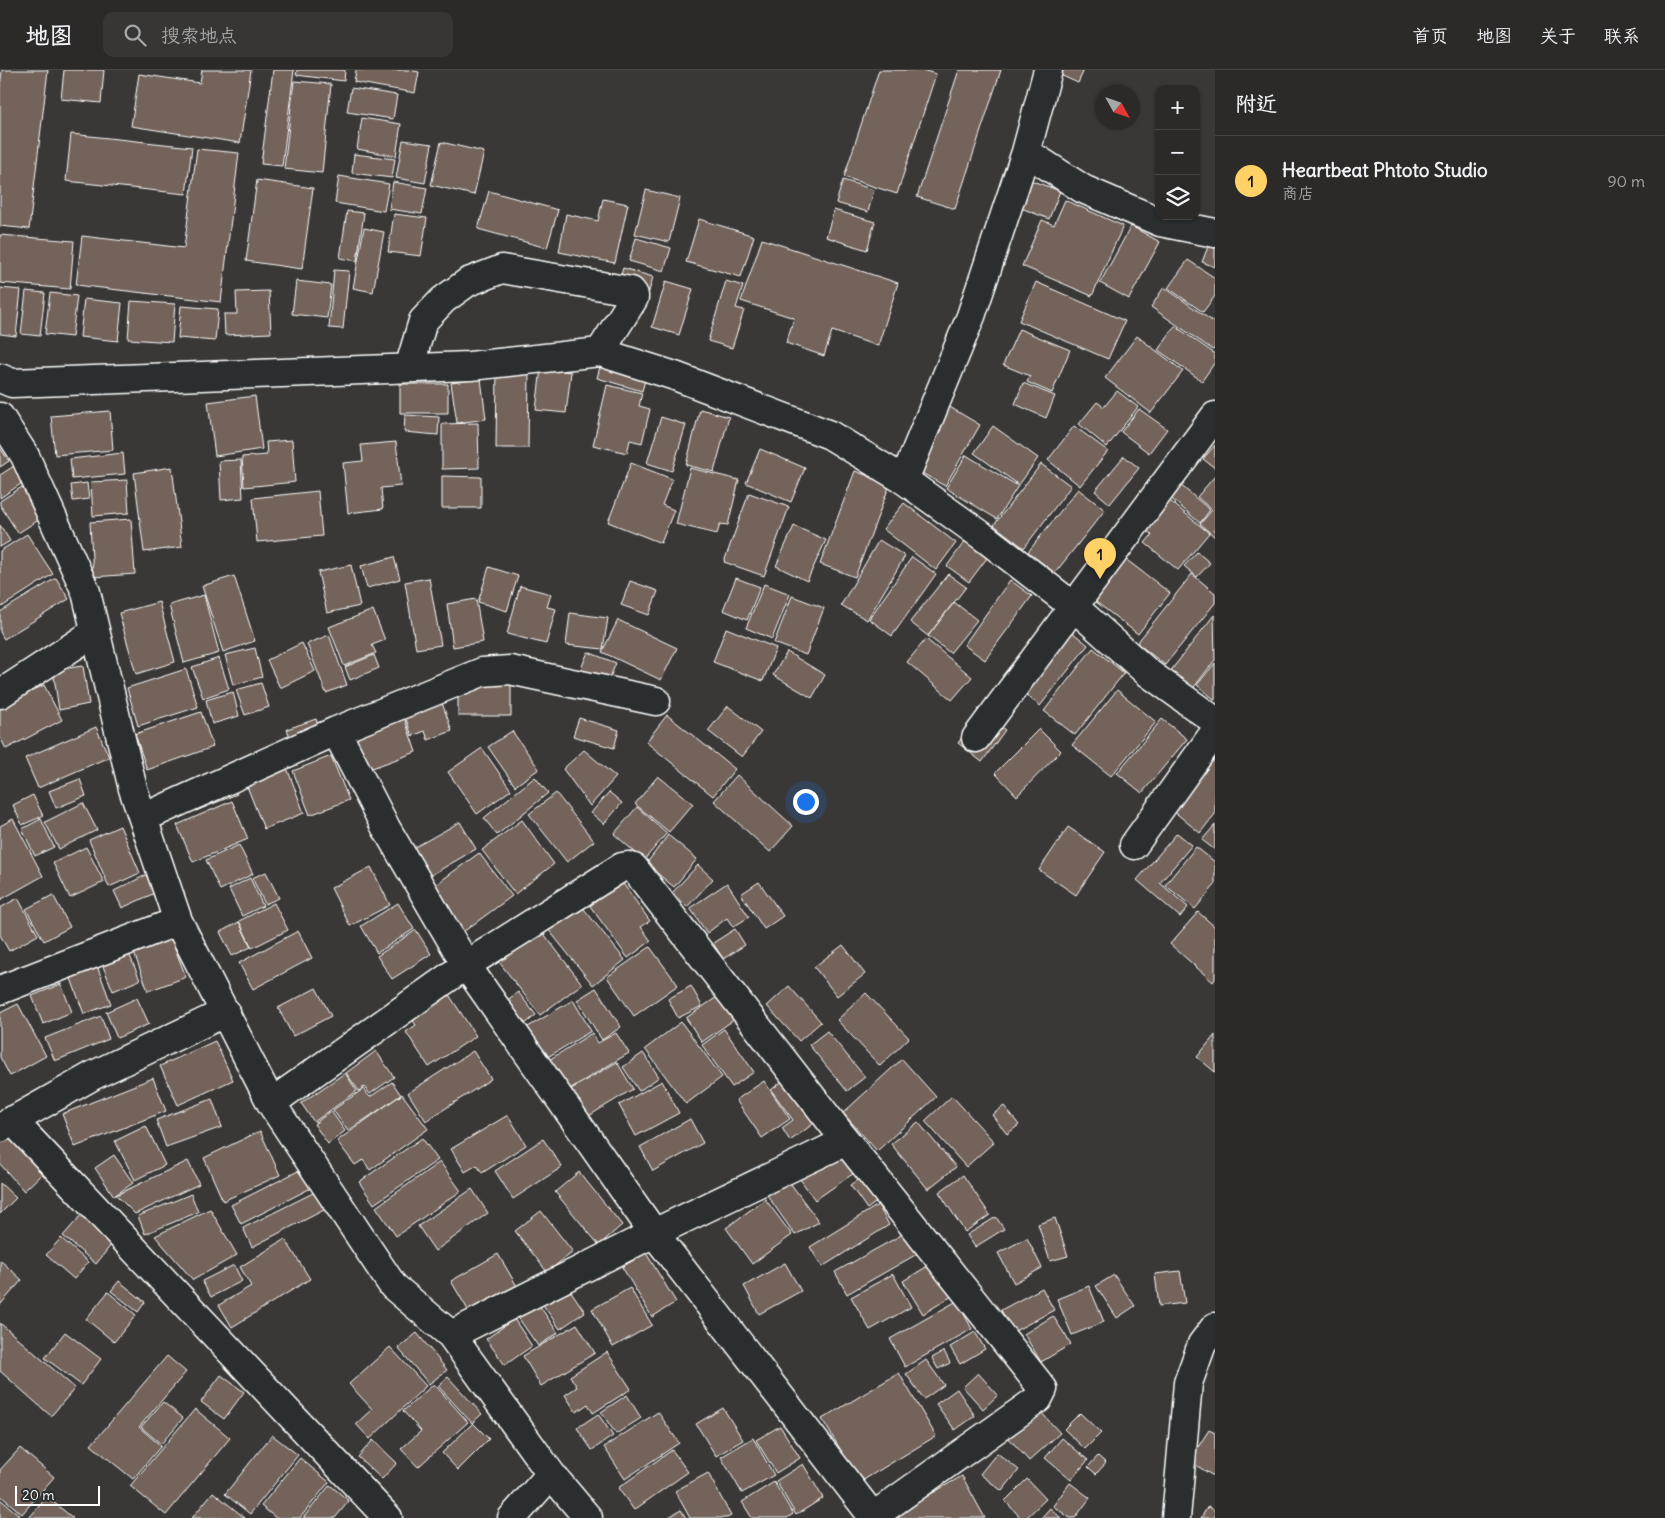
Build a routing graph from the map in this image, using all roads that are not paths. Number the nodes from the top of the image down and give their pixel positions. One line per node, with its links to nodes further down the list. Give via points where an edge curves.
1 (1048, 70): 2 (street)
2 (1026, 152): 3 (street, via 1083,189 1160,222); 9 (street, via 971,316)
3 (1215, 233)
4 (600, 352): 5 (street, via 470,366); 5 (street, via 634,298 631,291 502,269 468,282 443,300 423,321); 9 (street, via 675,376 830,435)
5 (409, 368): 6 (street, via 12,383)
6 (0, 378)
7 (1215, 416): 10 (street)
8 (0, 417): 11 (street, via 25,456 86,592)
9 (904, 480): 10 (street)
10 (1073, 606): 14 (street, via 1147,672); 17 (street)
11 (95, 632): 12 (street); 18 (street)
12 (0, 694)
13 (656, 701): 15 (street, via 510,670 482,672)
14 (1215, 721)
15 (336, 731): 18 (street); 21 (street, via 386,828)
16 (1215, 732): 19 (street)
17 (976, 738)
18 (143, 818): 20 (street)
19 (1134, 845)
20 (178, 921): 22 (street); 23 (street)
21 (466, 965): 24 (street); 26 (street, via 622,867 634,868); 27 (street)
22 (0, 990)
23 (226, 1012): 24 (street); 25 (street, via 94,1075)
24 (271, 1102): 29 (street, via 393,1286)
25 (6, 1124): 31 (street)
26 (846, 1141): 27 (street); 34 (street, via 1043,1389 1038,1399)
27 (654, 1233): 29 (street); 34 (street)
28 (1215, 1327): 35 (street, via 1202,1344 1188,1384)
29 (451, 1335): 30 (street)
30 (551, 1474): 32 (street); 33 (street)
31 (388, 1518)
32 (512, 1518)
33 (588, 1518)
34 (873, 1518)
35 (1176, 1518)

